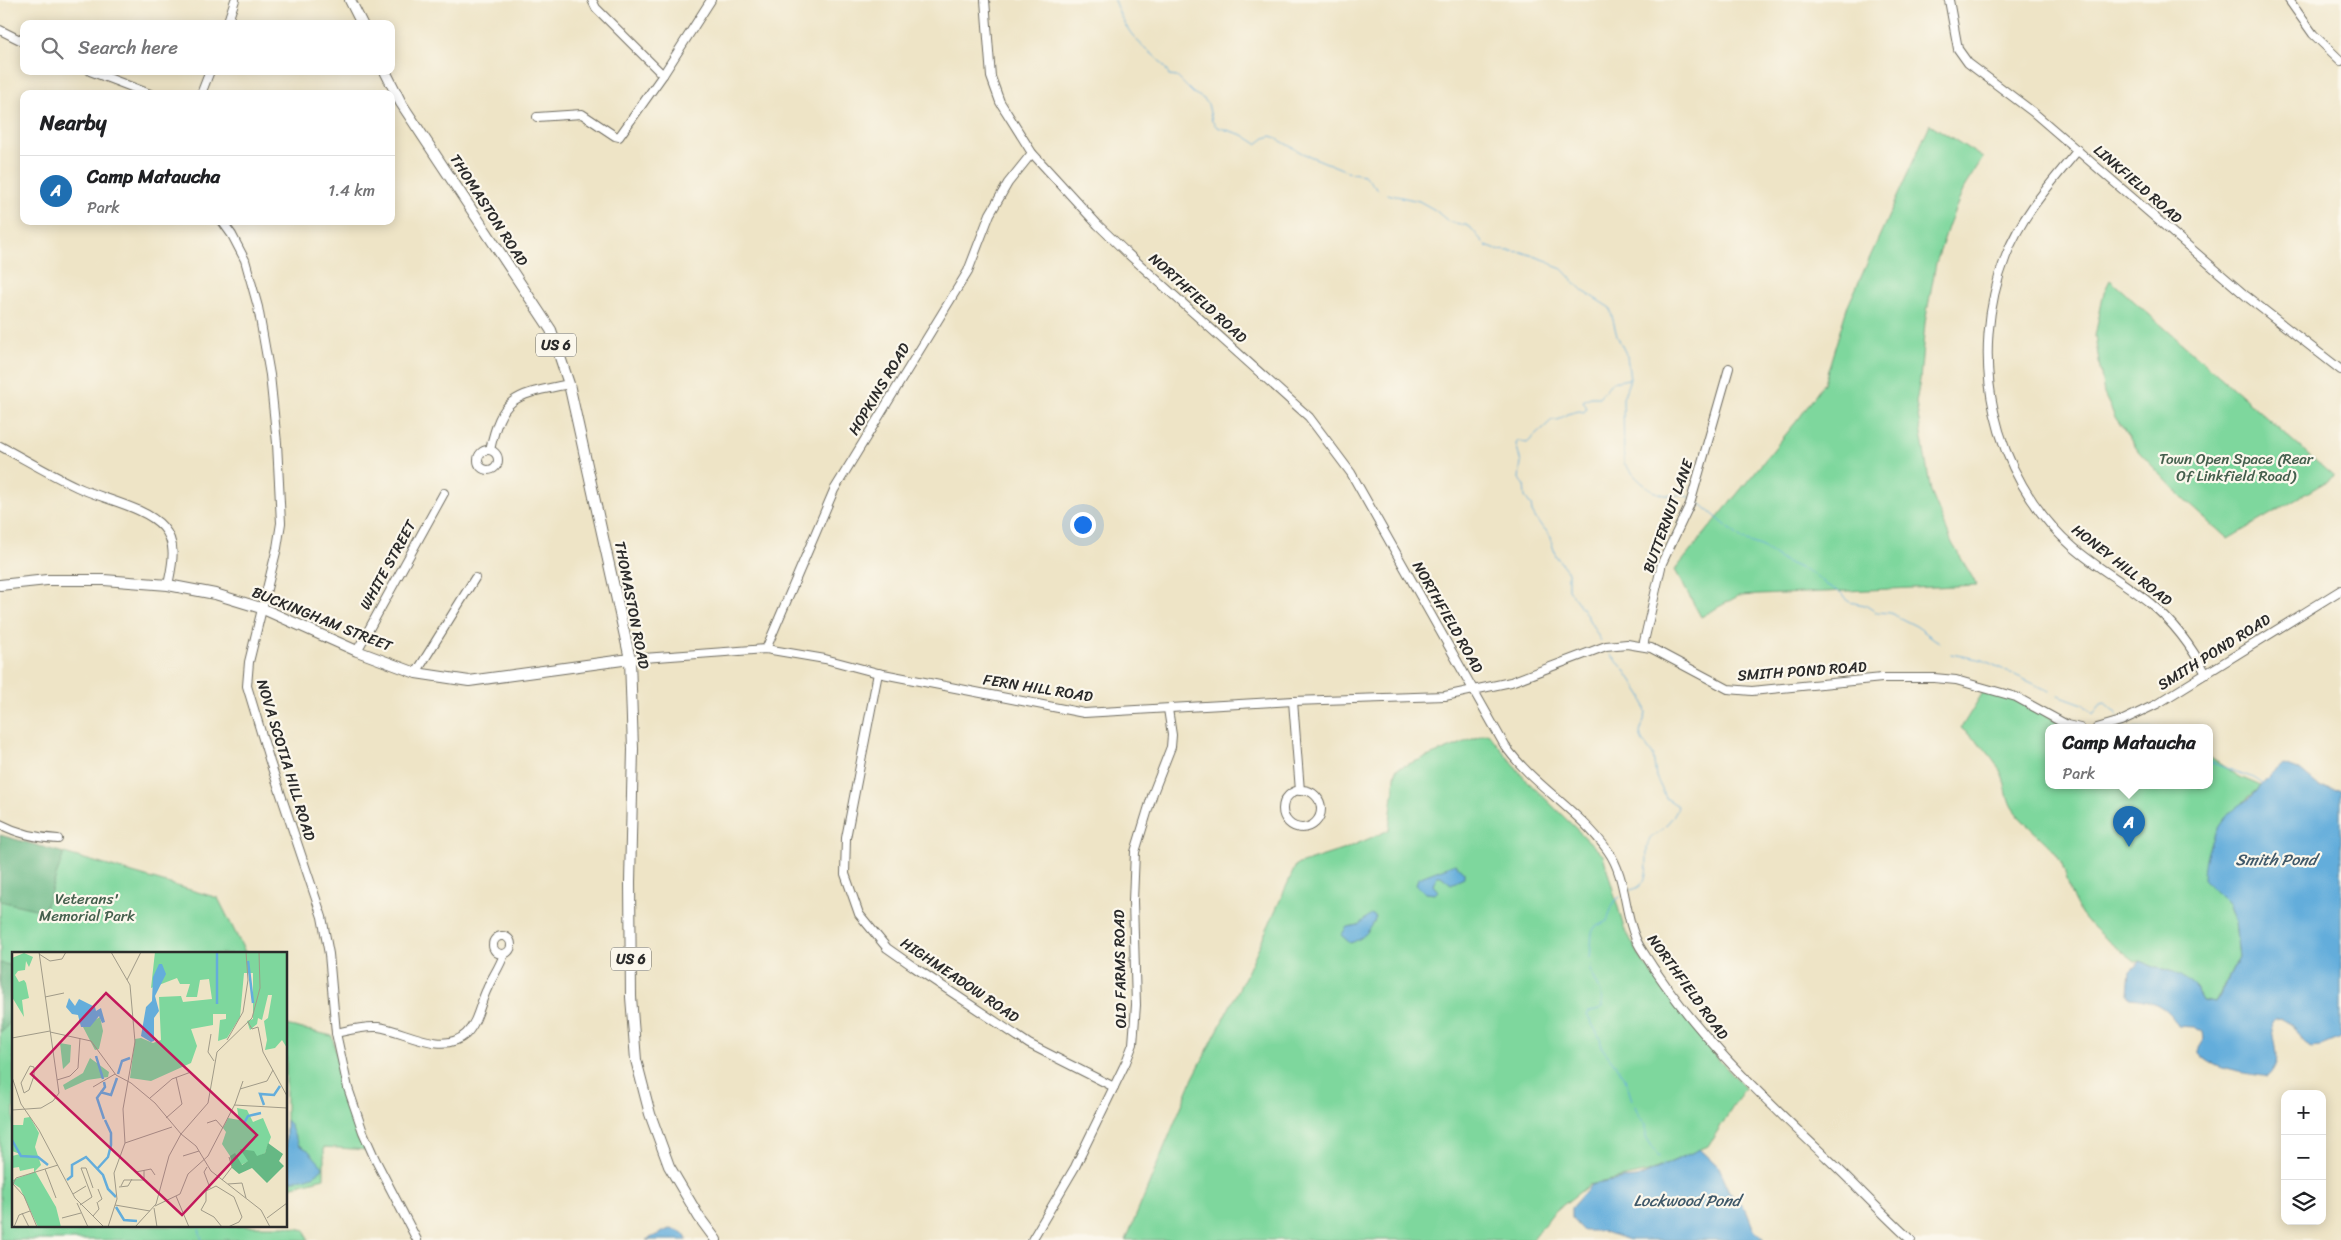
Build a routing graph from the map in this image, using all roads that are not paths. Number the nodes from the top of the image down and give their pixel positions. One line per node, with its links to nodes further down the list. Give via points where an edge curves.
1 (236, 0): 8 (street)
2 (350, 0): 9 (main road)
3 (592, 0): 16 (street, via 596,8)
4 (711, 0): 16 (street)
5 (985, 0): 23 (street, NORTHFIELD ROAD, via 991,76 1000,102)
6 (1949, 0): 22 (street, LINKFIELD ROAD, via 1958,49 1963,58)
7 (2289, 0): 12 (street, via 2313,34)
8 (228, 20)
9 (360, 20)
10 (0, 30): 11 (street)
11 (20, 40)
12 (2341, 61)
13 (100, 75): 17 (street)
14 (208, 75): 18 (street)
15 (387, 75): 19 (main road, THOMASTON ROAD / US 6)
16 (663, 75): 21 (street, via 619,137 582,114)
17 (140, 90)
18 (203, 90)
19 (394, 90)
20 (395, 91): 27 (main road, THOMASTON ROAD / US 6, via 551,330)
21 (537, 117)
22 (2078, 150): 26 (street, LINKFIELD ROAD, via 2243,294); 42 (street, HONEY HILL ROAD, via 2018,231 1997,281 1987,346 1993,412 2013,469 2047,520 2078,551 2165,616)
23 (1032, 153): 37 (street, HOPKINS ROAD, via 1008,183 990,214 968,270 834,490); 43 (street, NORTHFIELD ROAD, via 1120,246 1309,417 1351,473)
24 (225, 225): 35 (street, NOVA SCOTIA HILL ROAD, via 246,260 270,375 281,523)
25 (1729, 368): 36 (street, BUTTERNUT LANE, via 1692,497 1662,563)
26 (2341, 370)
27 (569, 384): 29 (street, via 513,401 499,417); 39 (main road, THOMASTON ROAD / US 6)
28 (0, 446): 32 (street, via 77,487 150,516 163,527 172,543)
29 (490, 450)
30 (444, 494): 38 (street, WHITE STREET)
31 (475, 578): 40 (street)
32 (168, 585): 33 (main road, BUCKINGHAM STREET, via 47,580); 35 (main road, BUCKINGHAM STREET, via 215,594)
33 (0, 586)
34 (2341, 590): 42 (street, SMITH POND ROAD)
35 (261, 608): 38 (main road, BUCKINGHAM STREET); 52 (street, NOVA SCOTIA HILL ROAD, via 247,686 322,917 329,954)
36 (1643, 646): 43 (street, SMITH POND ROAD, via 1606,646 1534,675); 46 (street, SMITH POND ROAD, via 1728,689 1752,691 1906,677 1956,680 2016,697)
37 (766, 649): 39 (street, FERN HILL ROAD); 41 (street, FERN HILL ROAD, via 825,659)
38 (357, 651): 40 (main road, BUCKINGHAM STREET)
39 (630, 659): 40 (main road, BUCKINGHAM STREET, via 469,681); 55 (main road, THOMASTON ROAD / US 6, via 633,749 631,997 636,1060 650,1114 669,1166)
40 (416, 673)
41 (878, 673): 45 (street, FERN HILL ROAD, via 1084,713); 53 (street, HIGHMEADOW ROAD, via 846,838 845,874 859,914 887,948 907,962 1030,1044)
42 (2206, 674): 47 (street, SMITH POND ROAD, via 2146,710)
43 (1474, 692): 44 (street, FERN HILL ROAD, via 1445,696); 57 (street, NORTHFIELD ROAD, via 1512,755 1609,852 1620,878 1635,937 1694,1022 1728,1062)
44 (1293, 701): 45 (street, FERN HILL ROAD); 48 (street)
45 (1168, 709): 53 (street, OLD FARMS ROAD, via 1171,747 1135,852 1136,1027 1126,1062)
46 (2065, 724)
47 (2111, 724)
48 (1300, 791): 48 (street, via 1287,797 1283,812 1290,824 1304,828 1316,821 1320,806 1313,794)
49 (0, 824): 50 (street, via 39,838)
50 (58, 839)
51 (504, 954): 52 (street, via 475,1021 466,1034 453,1041 440,1043 376,1027)
52 (336, 1033): 54 (street, NOVA SCOTIA HILL ROAD, via 348,1088 363,1132)
53 (1114, 1087): 56 (street, OLD FARMS ROAD, via 1075,1167)
54 (417, 1240)
55 (716, 1240)
56 (1032, 1240)
57 (1911, 1240)

